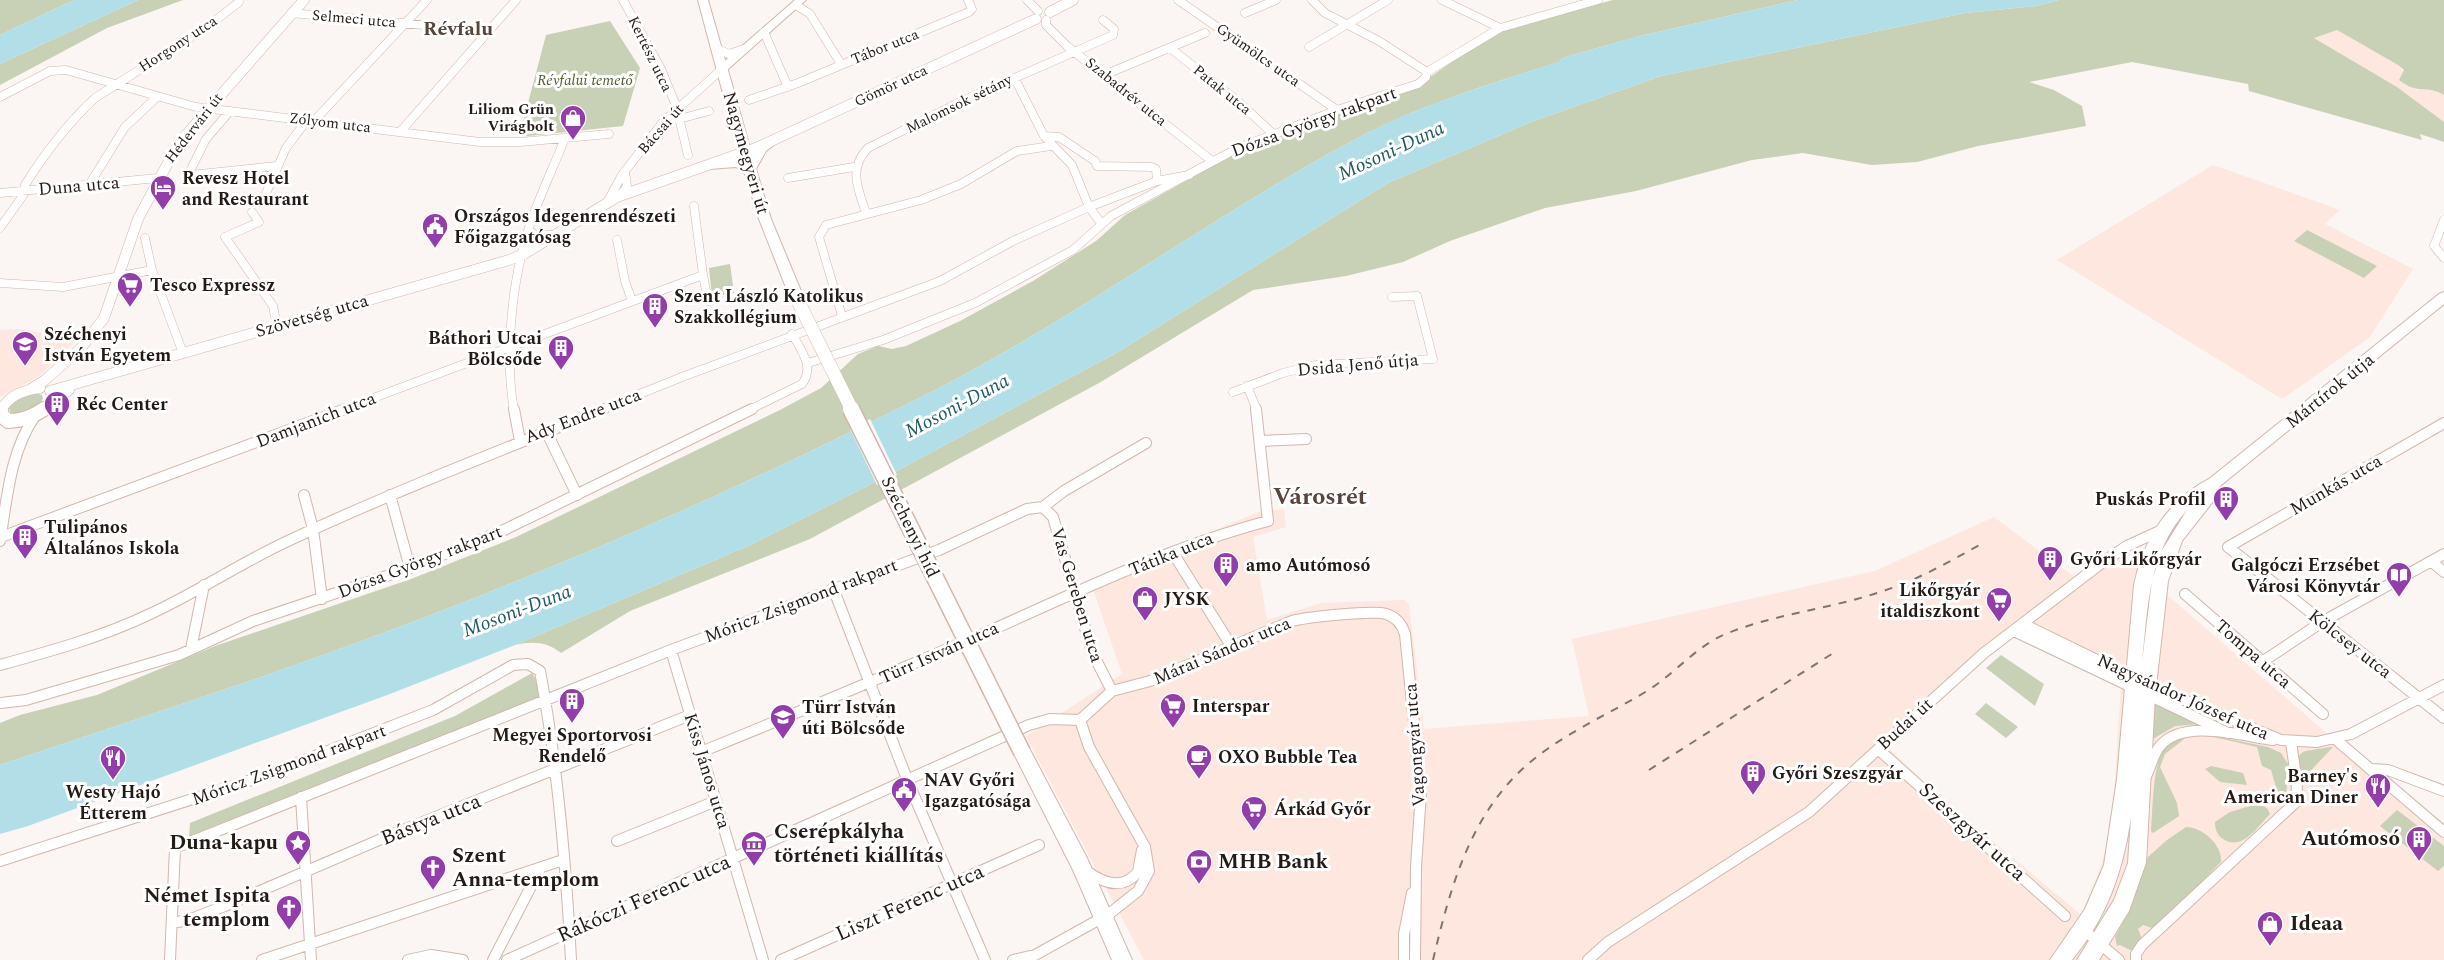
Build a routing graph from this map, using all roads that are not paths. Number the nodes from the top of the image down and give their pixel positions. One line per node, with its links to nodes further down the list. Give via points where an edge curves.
1 (304, 0): 19 (street, Hédervári út)
2 (428, 0): 23 (street)
3 (516, 0): 26 (street)
4 (623, 0): 47 (street, Kertész utca, via 656,59)
5 (703, 0): 30 (main road, Nagymegyeri út)
6 (968, 0): 34 (street, Tábor utca, via 972,9 969,12)
7 (1027, 0): 21 (street, Szabadrév utca)
8 (1073, 0): 21 (street, Gömör utca)
9 (1178, 0): 48 (street, Gyümölcs utca)
10 (1276, 0): 20 (street)
11 (1312, 0): 24 (street, via 1324,13)
12 (1388, 0): 24 (street)
13 (1442, 0): 25 (street)
14 (1563, 0): 18 (street)
15 (1598, 0): 18 (street, Dózsa György rakpart)
16 (239, 2): 39 (street, Horgony utca)
17 (798, 2): 27 (main road, Bácsai út); 34 (street, via 810,14)
18 (1571, 7): 25 (street, Dózsa György rakpart)
19 (291, 13): 23 (street, Selmeci utca); 46 (street, Hédervári út)
20 (1245, 13)
21 (1043, 15): 33 (street, Szabadrév utca, via 1046,25); 58 (street, Gömör utca)
22 (1103, 20): 33 (street, Malomsok sétány, via 1114,29 1113,35)
23 (405, 24): 26 (street, Selmeci utca); 52 (street)
24 (1348, 26): 29 (street); 36 (street)
25 (1500, 28): 36 (street, Dózsa György rakpart)
26 (490, 31): 53 (street)
27 (765, 32): 31 (main road, Bácsai út); 40 (street)
28 (1205, 33): 32 (street)
29 (1309, 47)
30 (716, 48): 31 (street, via 729,54); 35 (main road, Nagymegyeri út)
31 (746, 48): 35 (main road, Bácsai út)
32 (1170, 48): 37 (street); 54 (street, Patak utca)
33 (1073, 51): 37 (street, Szabadrév utca); 66 (street, Malomsok sétány, via 868,148 858,156)
34 (841, 64): 40 (street, Tábor utca)
35 (722, 69): 41 (street, Bácsai út); 42 (main road, Nagymegyeri út)
36 (1427, 72): 48 (street, Dózsa György rakpart, via 1418,84)
37 (1104, 75): 62 (street, Szabadrév utca)
38 (1017, 83): 56 (street)
39 (116, 86): 43 (street, Zólyom utca, via 55,70); 44 (street, Zólyom utca); 77 (street, Horgony utca, via 95,98 62,130 25,185)
40 (788, 87): 45 (street, Tábor utca)
41 (699, 89): 42 (street, Bácsai út, via 713,84); 47 (street, Bácsai út)
42 (727, 89): 60 (main road, Nagymegyeri út)
43 (0, 97)
44 (157, 97): 46 (street, Zólyom utca); 74 (street, via 129,119)
45 (749, 100)
46 (208, 108): 49 (street, Zólyom utca); 71 (street, Hédervári út, via 178,144)
47 (675, 110): 51 (street); 67 (street, Bácsai út)
48 (1337, 110): 54 (street, Dózsa György rakpart)
49 (230, 111): 52 (street, Zólyom utca); 64 (street, via 206,139 191,171)
50 (709, 111): 51 (street)
51 (679, 119): 61 (street)
52 (310, 121): 53 (street, Zólyom utca); 64 (street, via 286,148)
53 (400, 132): 57 (street, Zólyom utca, via 498,144)
54 (1272, 133): 62 (street, Dózsa György rakpart)
55 (609, 134): 57 (street, Zólyom utca)
56 (1044, 136): 59 (street); 65 (street, via 1059,137)
57 (565, 138): 89 (street)
58 (777, 138): 60 (street, Gömör utca); 68 (main road, via 761,150)
59 (1051, 146): 69 (street); 85 (street, via 1017,151 961,184 921,200)
60 (745, 152): 63 (street, Gömör utca); 68 (main road, Nagymegyeri út)
61 (688, 155)
62 (1212, 161): 70 (street, Dózsa György rakpart)
63 (709, 165): 68 (main road, via 737,164); 76 (street, Gömör utca)
64 (277, 166): 80 (street)
65 (1097, 166): 69 (street); 73 (street, via 1152,167 1156,169)
66 (854, 167): 72 (street); 85 (street)
67 (625, 171): 75 (street, Bácsai út); 81 (street, Bácsai út)
68 (751, 171): 103 (main road, Nagymegyeri út, via 765,219)
69 (1078, 176): 83 (street)
70 (1189, 176): 73 (street, Ady Endre utca); 87 (street, Dózsa György rakpart)
71 (158, 178): 74 (street, Duna utca); 97 (street, Hédervári út)
72 (788, 178)
73 (1157, 181): 83 (street, Ady Endre utca)
74 (89, 185): 77 (street, Duna utca)
75 (627, 185): 76 (street); 79 (street)
76 (649, 185): 79 (street, Gömör utca)
77 (26, 190): 78 (street, Duna utca); 88 (street, Horgony utca)
78 (0, 193)
79 (617, 197): 81 (street, Gömör utca)
80 (263, 200)
81 (606, 203): 90 (street, Bácsai út)
82 (694, 206): 96 (street)
83 (1089, 207): 87 (street); 104 (street, Ady Endre utca, via 1013,241 940,281)
84 (252, 212): 105 (street, via 259,222 225,237 273,306)
85 (866, 213): 104 (street, via 826,225 819,237)
86 (2444, 220): 94 (street, via 2434,246)
87 (1101, 224): 110 (street, Dózsa György rakpart, via 1073,249 975,303 883,340)
88 (0, 228)
89 (529, 231): 90 (street, via 536,236); 93 (street)
90 (553, 236): 93 (street, Bácsai út)
91 (145, 238): 95 (street)
92 (617, 240): 101 (street)
93 (524, 254): 105 (street, Szövetség utca); 107 (street)
94 (2444, 258)
95 (152, 270): 97 (street); 108 (street)
96 (703, 275): 101 (street, Damjanich utca); 102 (street)
97 (117, 276): 98 (street, via 63,287); 109 (street, Hédervári út, via 104,318)
98 (0, 283)
99 (1392, 297): 112 (street, Dsida Jenő útja, via 1417,296 1433,359 1315,365)
100 (2444, 297): 125 (main road, Mártírok útja)
101 (632, 301): 107 (street, Damjanich utca)
102 (708, 301)
103 (799, 303): 182 (main road, Széchenyi híd, bridge)
104 (842, 316): 106 (street, Ady Endre utca)
105 (276, 326): 108 (street, Szövetség utca)
106 (792, 334): 110 (street); 119 (street, Ady Endre utca)
107 (509, 347): 121 (street); 132 (street, Damjanich utca)
108 (183, 352): 111 (street, Szövetség utca)
109 (67, 362): 111 (street, via 71,375); 113 (street, Hédervári út); 115 (street, Hédervári út)
110 (808, 363): 128 (street, Dózsa György rakpart, via 808,374 802,384)
111 (97, 377): 115 (street, Szövetség utca)
112 (1247, 386): 114 (street, Dsida Jenő útja); 122 (street, via 1256,405)
113 (31, 388): 115 (street); 117 (street, Hédervári út, via 11,397)
114 (1233, 392)
115 (49, 394): 116 (street)
116 (35, 416): 117 (street); 124 (street)
117 (4, 418): 124 (street)
118 (2444, 423): 133 (street, Munkás utca)
119 (548, 433): 121 (street, Ady Endre utca); 128 (street)
120 (1306, 439): 122 (street)
121 (520, 441): 127 (street, Ady Endre utca)
122 (1260, 441): 134 (street, Tátika utca, via 1268,520 1235,528)
123 (1146, 443): 129 (street, Móricz Zsigmond rakpart)
124 (18, 451): 132 (street)
125 (2214, 483): 131 (main road, Mártírok útja, via 2200,489 2180,507); 154 (main road, Mártírok útja, via 2210,495 2177,537 2164,565)
126 (304, 495): 130 (street)
127 (390, 495): 130 (street, Ady Endre utca); 137 (street)
128 (577, 495): 137 (street, Dózsa György rakpart)
129 (1043, 507): 140 (street, Móricz Zsigmond rakpart, via 1031,507 939,550); 141 (street, Vas Gereben utca, via 1053,517)
130 (313, 529): 139 (street, Ady Endre utca); 143 (street)
131 (2164, 529): 146 (street, Budai út, via 2127,546); 154 (main road, Mártírok útja, via 2150,558 2141,594)
132 (0, 539)
133 (2228, 547): 144 (street, Kölcsey utca)
134 (1173, 553): 141 (street, Tátika utca); 147 (street)
135 (2444, 554): 136 (street)
136 (2432, 562): 138 (street); 144 (street)
137 (410, 568): 143 (street, Dózsa György rakpart)
138 (2444, 572)
139 (204, 585): 148 (street); 151 (street, Ady Endre utca, via 110,632)
140 (833, 588): 149 (street, Móricz Zsigmond rakpart); 152 (street)
141 (1076, 593): 152 (street, Türr István utca); 155 (street, Vas Gereben utca, via 1094,660)
142 (2185, 594): 150 (street, Tompa utca)
143 (322, 599): 148 (street, Dózsa György rakpart, via 253,621)
144 (2322, 622): 150 (street); 156 (street, Kölcsey utca)
145 (1402, 624): 147 (street, Márai Sándor utca, via 1384,613 1307,617); 183 (street, Vagongyár utca, via 1421,792)
146 (2019, 628): 154 (street); 166 (street, Budai út, via 1972,664)
147 (1232, 647): 155 (street, Márai Sándor utca, via 1143,684)
148 (191, 649): 158 (street, Dózsa György rakpart, via 76,686)
149 (671, 650): 157 (street, Móricz Zsigmond rakpart); 160 (street, Kiss János utca)
150 (2262, 662): 159 (street, Tompa utca)
151 (0, 665)
152 (868, 684): 167 (street, Türr István utca); 170 (street)
153 (2444, 685): 156 (street, Nagysándor József utca)
154 (2140, 686): 163 (street); 165 (street, Nagysándor József utca); 171 (main road); 190 (main road, via 2115,852 2102,897)
155 (1112, 691): 162 (street)
156 (2417, 698): 161 (street, Kölcsey utca); 164 (street, Nagysándor József utca, via 2351,734)
157 (546, 701): 169 (street); 173 (street, Móricz Zsigmond rakpart); 180 (street, Móricz Zsigmond rakpart, via 538,669 513,665 434,710 264,776)
158 (0, 703)
159 (2323, 714)
160 (690, 715): 167 (street, Kiss János utca); 169 (street, Bástya utca)
161 (2444, 718)
162 (1080, 720): 170 (street, Rákóczi Ferenc utca, via 1038,722); 176 (street, via 1089,747)
163 (2228, 733): 165 (street); 171 (street, via 2192,730 2166,740 2159,747)
164 (2334, 738): 165 (street, Nagysándor József utca); 168 (street)
165 (2286, 741): 216 (street, via 2297,784 2296,802 2142,945)
166 (1878, 749): 187 (street, Szeszgyár utca); 212 (street, Budai út, via 1809,812 1608,942)
167 (701, 752): 174 (street, Kiss János utca)
168 (2371, 769): 172 (street, via 2388,770); 175 (street)
169 (554, 770): 181 (street); 185 (street, Bástya utca)
170 (908, 781): 179 (street, Rákóczi Ferenc utca); 186 (street)
171 (2142, 787): 193 (main road, via 2137,862 2122,905)
172 (2444, 791)
173 (302, 797): 185 (street); 189 (street, Móricz Zsigmond rakpart, via 175,848)
174 (716, 801): 177 (street); 179 (street, Kiss János utca)
175 (2444, 832)
176 (1138, 836): 182 (street, via 1143,852 1141,864 1126,883 1105,883); 188 (street, via 1148,857 1146,879 1138,891)
177 (617, 841)
178 (1039, 846): 186 (street, Liszt Ferenc utca)
179 (734, 859): 191 (street, Rákóczi Ferenc utca); 204 (street, Kiss János utca)
180 (0, 861)
181 (563, 861): 184 (street); 191 (street)
182 (1080, 864): 188 (main road)
183 (1416, 867): 210 (street, Vagongyár utca); 211 (street, Vagongyár utca)
184 (540, 869): 192 (street); 201 (street)
185 (304, 872): 189 (street, Bástya utca, via 189,920); 192 (street)
186 (954, 883): 195 (street); 205 (street, Liszt Ferenc utca)
187 (2065, 916)
188 (1103, 918): 194 (street); 209 (main road)
189 (172, 923): 196 (street)
190 (2084, 930): 193 (street); 213 (main road)
191 (570, 932): 202 (street, Rákóczi Ferenc utca); 203 (street)
192 (311, 944): 197 (street); 198 (street)
193 (2100, 944): 214 (main road); 215 (street)
194 (1044, 951): 207 (street); 208 (street)
195 (984, 957): 206 (street)
196 (170, 960)
197 (262, 960)
198 (311, 960)
199 (408, 960): 200 (street, via 431,955)
200 (463, 960)
201 (493, 960)
202 (507, 960)
203 (571, 960)
204 (763, 960)
205 (781, 960)
206 (995, 960)
207 (1013, 960)
208 (1026, 960)
209 (1122, 960)
210 (1404, 960)
211 (1415, 960)
212 (1588, 960)
213 (2060, 960)
214 (2087, 960)
215 (2119, 960)
216 (2136, 960)

